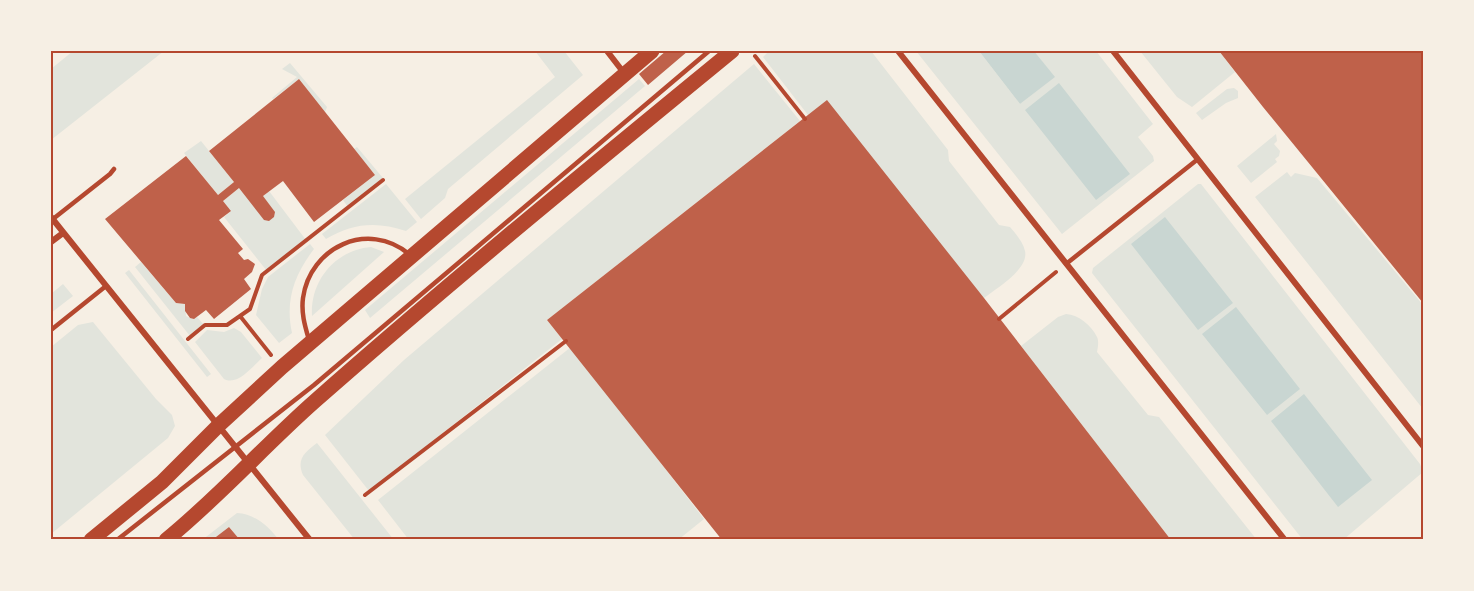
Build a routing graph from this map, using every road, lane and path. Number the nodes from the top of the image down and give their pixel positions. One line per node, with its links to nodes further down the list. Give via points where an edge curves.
1 (607, 51): 8 (street)
2 (652, 51): 8 (main road)
3 (709, 51): 28 (lane)
4 (732, 51): 29 (main road, via 446,289 314,403)
5 (898, 51): 17 (street)
6 (1113, 51): 10 (street)
7 (754, 56): 9 (path)
8 (625, 74): 16 (main road)
9 (805, 119)
10 (1198, 159): 17 (lane); 27 (street)
11 (114, 169): 13 (lane)
12 (383, 180): 19 (path, via 262,275 250,309)
13 (52, 218): 14 (street)
14 (63, 233): 15 (street); 18 (street)
15 (51, 242)
16 (411, 256): 24 (main road); 24 (lane, via 398,245 372,238 354,240 328,254 311,275 303,297)
17 (1066, 264): 20 (path); 35 (street)
18 (106, 286): 21 (lane); 26 (street)
19 (240, 316): 22 (path, via 227,325 205,325); 25 (path)
20 (999, 319)
21 (51, 330)
22 (188, 339)
23 (566, 340): 30 (path)
24 (310, 342): 26 (main road)
25 (272, 355)
26 (219, 425): 28 (street); 31 (main road, via 162,482)
27 (1423, 446)
28 (235, 447): 29 (street); 32 (lane)
29 (250, 465): 33 (main road); 34 (street)
30 (365, 495)
31 (91, 540)
32 (117, 540)
33 (166, 540)
34 (310, 540)
35 (1284, 540)

